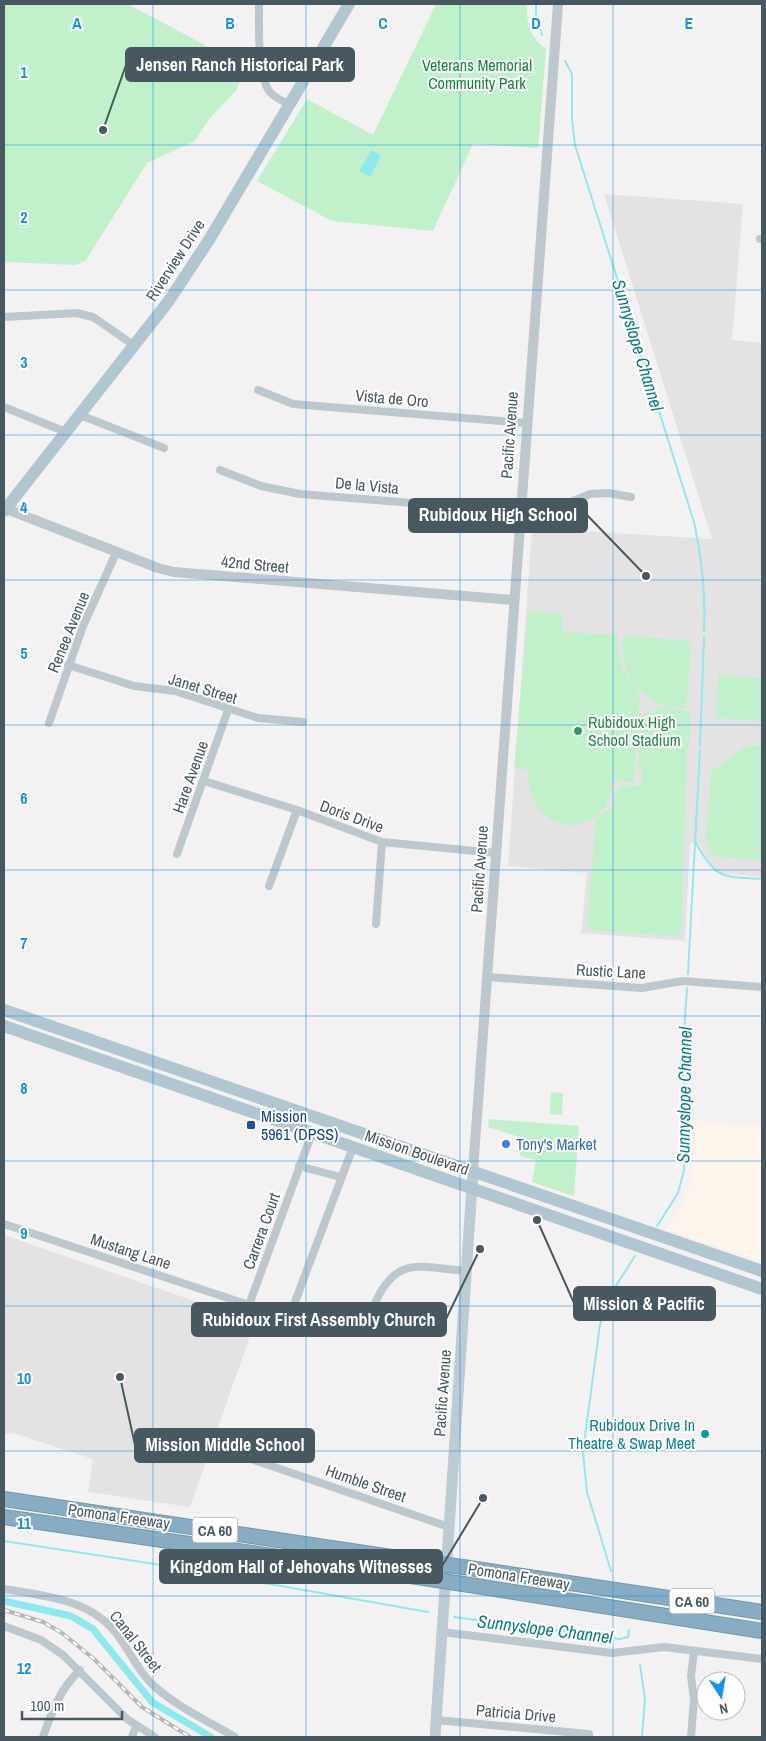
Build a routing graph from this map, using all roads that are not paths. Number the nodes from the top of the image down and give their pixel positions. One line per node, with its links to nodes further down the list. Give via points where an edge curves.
1 (259, 4): 4 (street, via 265,83 276,98)
2 (349, 4): 4 (main road, Riverview Drive)
3 (558, 4): 10 (street, Pacific Avenue)
4 (289, 104): 6 (main road, Riverview Drive, via 199,255)
5 (4, 318): 6 (street, via 77,313 93,316)
6 (135, 346): 9 (main road, Riverview Drive)
7 (258, 390): 10 (street, Vista de Oro, via 293,404)
8 (4, 407): 11 (street)
9 (80, 415): 11 (main road, Riverview Drive); 12 (street)
10 (526, 423): 16 (street, Pacific Avenue)
11 (66, 432): 15 (main road, Riverview Drive)
12 (164, 448)
13 (220, 470): 16 (street, De la Vista, via 261,486 300,494)
14 (632, 497): 16 (street, De la Vista, via 590,494 557,508)
15 (4, 509): 17 (street, 42nd Street)
16 (520, 511): 18 (street, Pacific Avenue)
17 (116, 552): 18 (street, 42nd Street, via 174,572); 19 (street, Renee Avenue, via 90,606)
18 (514, 600): 26 (street, Pacific Avenue)
19 (68, 665): 20 (street, Janet Street, via 134,686 175,691); 22 (street, Renee Avenue)
20 (228, 710): 21 (street, Janet Street, via 258,718); 23 (street, Hare Avenue)
21 (303, 722)
22 (49, 723)
23 (204, 780): 24 (street, Doris Drive); 27 (street, Hare Avenue)
24 (297, 810): 25 (street, Doris Drive); 28 (street)
25 (382, 842): 26 (street, Doris Drive); 29 (street)
26 (496, 853): 30 (street, Pacific Avenue)
27 (177, 854)
28 (269, 886)
29 (376, 924)
30 (487, 977): 31 (street, Rustic Lane, via 642,988 682,981); 37 (street, Pacific Avenue)
31 (762, 986)
32 (4, 1010): 37 (main road, Mission Boulevard)
33 (4, 1026): 34 (main road, Mission Boulevard)
34 (312, 1133): 35 (main road, Mission Boulevard); 36 (street, Carrera Court)
35 (353, 1147): 38 (street); 39 (main road, Mission Boulevard)
36 (299, 1166): 38 (street); 46 (street, Carrera Court)
37 (473, 1171): 39 (main road, Pacific Avenue); 42 (main road, Mission Boulevard)
38 (340, 1177): 44 (street)
39 (472, 1188): 41 (main road, Pacific Avenue); 43 (main road, Mission Boulevard)
40 (4, 1224): 46 (street, Mustang Lane)
41 (466, 1271): 45 (street, via 412,1267 397,1271 386,1281); 50 (main road, Pacific Avenue)
42 (762, 1271)
43 (762, 1289)
44 (295, 1302)
45 (375, 1302)
46 (249, 1305)
47 (216, 1447): 50 (street, Humble Street)
48 (4, 1499): 52 (highway, Pomona Freeway / CA 60, bridge)
49 (4, 1517): 54 (highway, Pomona Freeway / CA 60, bridge)
50 (449, 1527): 55 (main road, Pacific Avenue)
51 (4, 1588): 64 (street, Canal Street, via 76,1603 101,1616 151,1684)
52 (762, 1612)
53 (4, 1626): 58 (street, via 41,1640)
54 (762, 1631)
55 (442, 1632): 56 (street, via 612,1653 664,1647); 59 (main road, Pacific Avenue)
56 (694, 1650): 57 (street); 67 (street, via 690,1676 694,1699)
57 (762, 1659)
58 (80, 1670): 60 (street); 61 (street, via 59,1695)
59 (436, 1720): 65 (main road, Pacific Avenue); 66 (street, Patricia Drive, via 589,1734)
60 (136, 1726): 62 (street); 63 (street)
61 (43, 1737)
62 (132, 1737)
63 (155, 1737)
64 (235, 1737)
65 (435, 1737)
66 (589, 1737)
67 (691, 1737)

